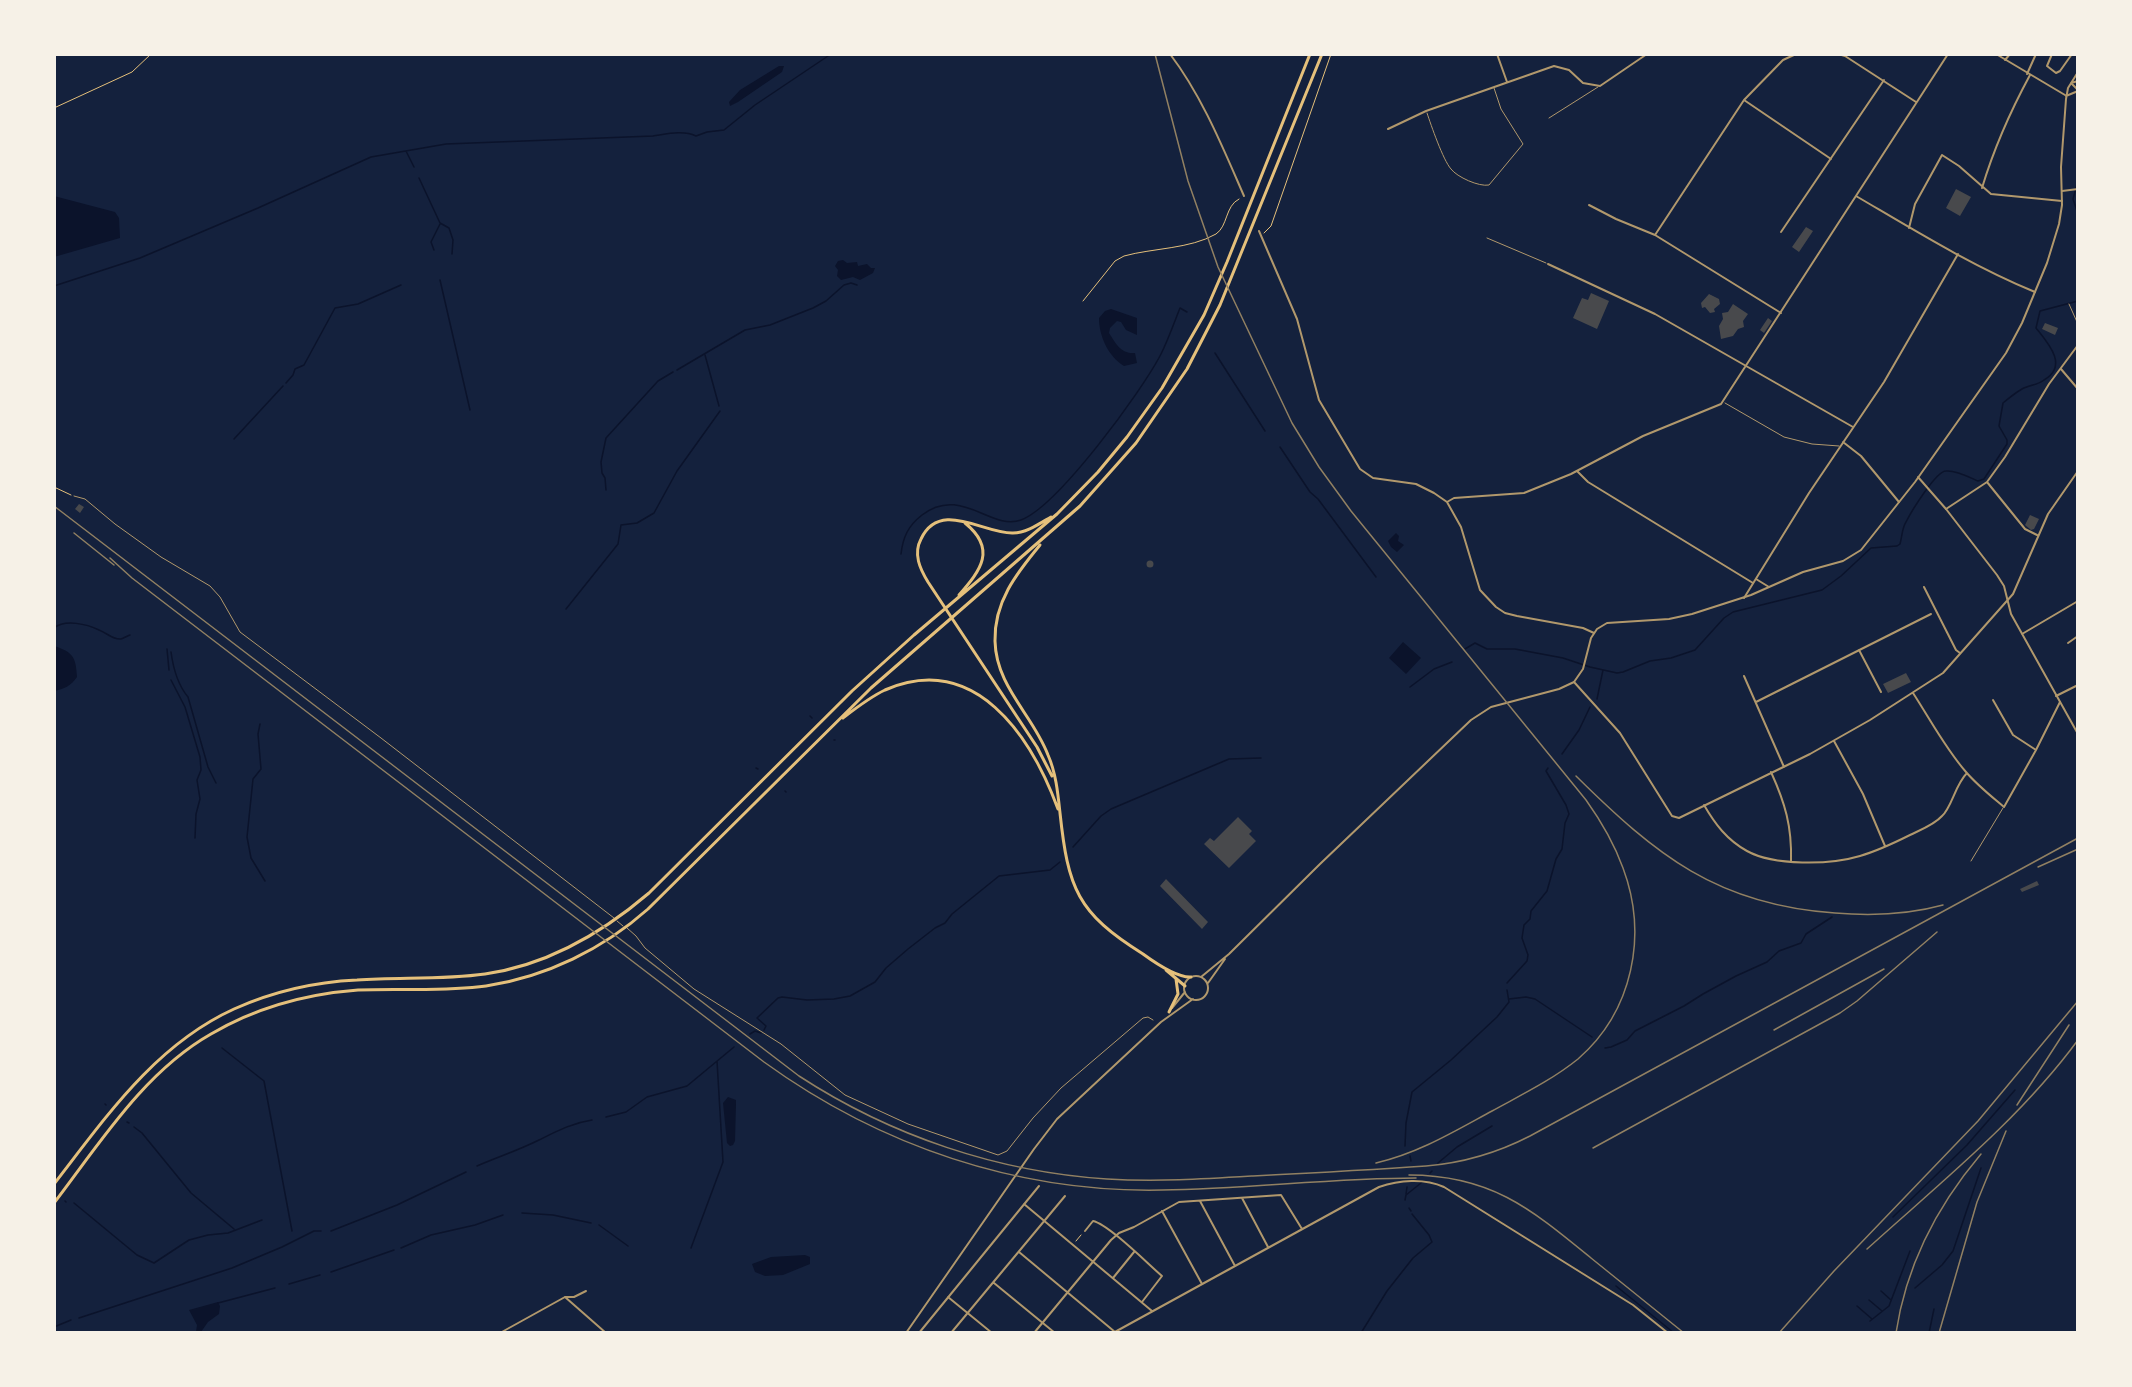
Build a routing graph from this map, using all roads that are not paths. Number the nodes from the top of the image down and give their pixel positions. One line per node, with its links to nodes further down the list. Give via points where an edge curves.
1 (1170, 54): 34 (street, via 1192,87)
2 (1310, 54): 65 (main road, via 1196,330 1144,414 1098,472)
3 (1322, 54): 68 (main road, via 1233,276 1203,339 1136,443)
4 (1497, 54): 19 (street)
5 (1647, 54): 21 (street)
6 (1796, 54): 25 (street, via 1783,60)
7 (1838, 54): 17 (street)
8 (1948, 54): 26 (street)
9 (1996, 54): 14 (street)
10 (2010, 54): 14 (street)
11 (2036, 54): 16 (street)
12 (2052, 54): 13 (street, via 2047,66 2056,73)
13 (2072, 54)
14 (2005, 60): 16 (street)
15 (2078, 72): 20 (street)
16 (2028, 74): 24 (street); 31 (street, via 1992,154)
17 (1884, 80): 26 (street); 30 (street)
18 (2078, 81): 20 (street)
19 (1507, 82): 21 (street, via 1554,66 1569,70 1583,83); 22 (street)
20 (2071, 83): 23 (street); 24 (street)
21 (1600, 86): 28 (lane)
22 (1494, 87): 27 (street); 27 (lane, via 1502,110 1523,144 1489,185 1460,176 1450,168)
23 (2078, 90): 24 (street)
24 (2066, 96): 33 (street)
25 (1744, 100): 30 (street); 41 (street)
26 (1916, 102): 35 (street)
27 (1426, 111): 29 (street)
28 (1549, 118)
29 (1388, 129)
30 (1831, 159): 39 (street)
31 (1982, 188): 36 (street, via 1991,194); 38 (street, via 1942,155 1915,204)
32 (2076, 189): 33 (street)
33 (2062, 191): 36 (street)
34 (1244, 196)
35 (1856, 196): 38 (street); 47 (street)
36 (2062, 201): 45 (street, via 2055,240)
37 (1589, 204): 41 (street)
38 (1909, 228): 43 (street)
39 (1781, 232)
40 (1260, 233): 62 (street, via 1297,319 1318,400 1356,465 1373,478 1416,484)
41 (1654, 235): 47 (street)
42 (1486, 238): 44 (lane)
43 (1958, 254): 45 (street); 54 (street, via 1884,382)
44 (1548, 264): 50 (street, via 1655,314)
45 (2035, 292): 59 (street, via 2006,353)
46 (2070, 304): 48 (lane)
47 (1781, 313): 50 (street)
48 (2078, 322)
49 (2078, 345): 51 (street)
50 (1747, 366): 53 (street); 54 (street)
51 (2061, 369): 52 (street); 60 (street)
52 (2078, 388)
53 (1723, 402): 56 (lane, via 1787,438); 57 (street, via 1643,436)
54 (1853, 427): 55 (street)
55 (1843, 442): 56 (street); 63 (street, via 1861,456)
56 (1840, 447): 69 (street)
57 (1577, 471): 62 (street, via 1528,492 1454,498); 70 (street, via 1588,482)
58 (2078, 471): 67 (street)
59 (1918, 477): 63 (street); 64 (street)
60 (1987, 482): 64 (street); 67 (street, via 2025,529)
61 (74, 496): 117 (lane, via 85,499 161,557 210,586 240,632 600,907 694,989 773,1039 838,1090 876,1110 918,1128 1003,1154 1080,1070 1143,1018)
62 (1447, 502): 78 (street, via 1462,531 1480,590 1490,603 1510,615)
63 (1899, 502): 71 (street, via 1853,557)
64 (1946, 509): 75 (street, via 1997,575)
65 (1057, 514): 66 (main road, via 1014,533); 76 (main road)
66 (964, 522): 76 (main road, via 980,539 983,558 973,580); 100 (main road, via 940,521 929,528 922,536 917,556 920,568 1037,747)
67 (2037, 535): 75 (street)
68 (1045, 539): 93 (main road, via 912,650); 100 (main road, via 1008,588 998,614 995,640 1004,680 1044,746)
69 (1756, 579): 70 (street); 71 (street)
70 (1753, 583): 73 (street)
71 (1769, 587): 73 (street)
72 (1924, 588): 83 (street)
73 (1744, 598): 78 (street, via 1679,618 1607,622)
74 (2078, 601): 79 (street)
75 (2008, 602): 79 (street); 83 (street)
76 (951, 604): 119 (main road, via 852,691 670,873 589,938 541,960 500,972 322,983 288,989 232,1010 190,1034 153,1064)
77 (1931, 614): 82 (street)
78 (1594, 633): 85 (street, via 1583,669)
79 (2022, 634): 89 (street)
80 (2078, 636): 81 (street)
81 (2068, 643)
82 (1860, 650): 87 (street); 91 (street)
83 (1960, 653): 88 (street, via 1943,673)
84 (1744, 676): 91 (street)
85 (1574, 682): 101 (street, via 1620,733 1671,816 1677,818); 107 (street, via 1491,707 1471,720)
86 (2078, 685): 89 (street)
87 (1881, 692)
88 (1913, 693): 95 (street); 99 (street)
89 (2056, 696): 92 (street)
90 (1993, 700): 96 (street, via 2013,735)
91 (1756, 702): 97 (street)
92 (2060, 702): 94 (street); 96 (street)
93 (834, 724): 103 (main road, via 876,695 903,684 935,680 970,690 999,709 1017,730 1044,773); 124 (main road, via 640,916 598,945 551,968 502,983 459,989 325,993 290,1000 237,1020 197,1043 161,1072 135,1099)
94 (2078, 734)
95 (1834, 741): 97 (street); 104 (street)
96 (2037, 750): 102 (street)
97 (1784, 767): 98 (street)
98 (1771, 772): 101 (street); 105 (street, via 1785,803)
99 (1967, 773): 102 (street); 104 (street, via 1942,816)
100 (1054, 780): 103 (main road)
101 (1704, 805): 105 (street, via 1724,834 1747,851)
102 (2004, 807): 106 (lane)
103 (1060, 814): 108 (main road, via 1071,878 1086,907 1110,933)
104 (1886, 847): 105 (street, via 1849,859)
105 (1791, 861)
106 (1971, 861)
107 (1229, 954): 110 (street); 112 (street)
108 (1163, 967): 109 (main road); 111 (main road)
109 (1191, 977): 110 (street); 113 (street)
110 (1201, 977): 112 (street)
111 (1176, 979): 113 (main road); 116 (main road, via 1178,993)
112 (1208, 983): 115 (street, via 1204,997)
113 (1185, 986): 114 (street)
114 (1185, 992): 115 (street); 116 (street)
115 (1192, 999): 118 (street)
116 (1169, 1012): 118 (street)
117 (1153, 1020)
118 (1161, 1022): 150 (street, via 1075,1101 1034,1149)
119 (54, 1184)
120 (1039, 1186): 125 (street)
121 (1065, 1196): 127 (street)
122 (1242, 1198): 123 (street); 128 (street, via 1281,1194); 131 (street)
123 (1200, 1201): 126 (street, via 1179,1202); 135 (street)
124 (54, 1203)
125 (1024, 1204): 127 (street); 142 (street)
126 (1162, 1212): 130 (street); 138 (street)
127 (1044, 1221): 132 (street); 134 (street)
128 (1302, 1229): 131 (street); 156 (street, via 1386,1185 1417,1181 1438,1184 1633,1305)
129 (1085, 1231): 130 (street, via 1096,1221)
130 (1117, 1234): 133 (street); 134 (street)
131 (1268, 1247): 135 (street)
132 (1019, 1252): 137 (street); 140 (street)
133 (1134, 1252): 136 (street); 143 (street, via 1162,1276)
134 (1093, 1262): 136 (street); 140 (street)
135 (1235, 1266): 138 (street)
136 (1113, 1278): 143 (street)
137 (994, 1282): 145 (street); 146 (street)
138 (1202, 1284): 144 (street)
139 (586, 1291): 141 (street)
140 (1068, 1292): 146 (street); 147 (street)
141 (565, 1297): 148 (street); 149 (street)
142 (948, 1297): 145 (street); 151 (street)
143 (1142, 1302): 144 (street)
144 (1152, 1311): 147 (street)
145 (968, 1313): 152 (street); 153 (street)
146 (1042, 1323): 154 (street); 155 (street)
147 (1114, 1332)
148 (501, 1333)
149 (606, 1333)
150 (906, 1333)
151 (919, 1333)
152 (951, 1333)
153 (992, 1333)
154 (1034, 1333)
155 (1055, 1333)
156 (1668, 1333)

